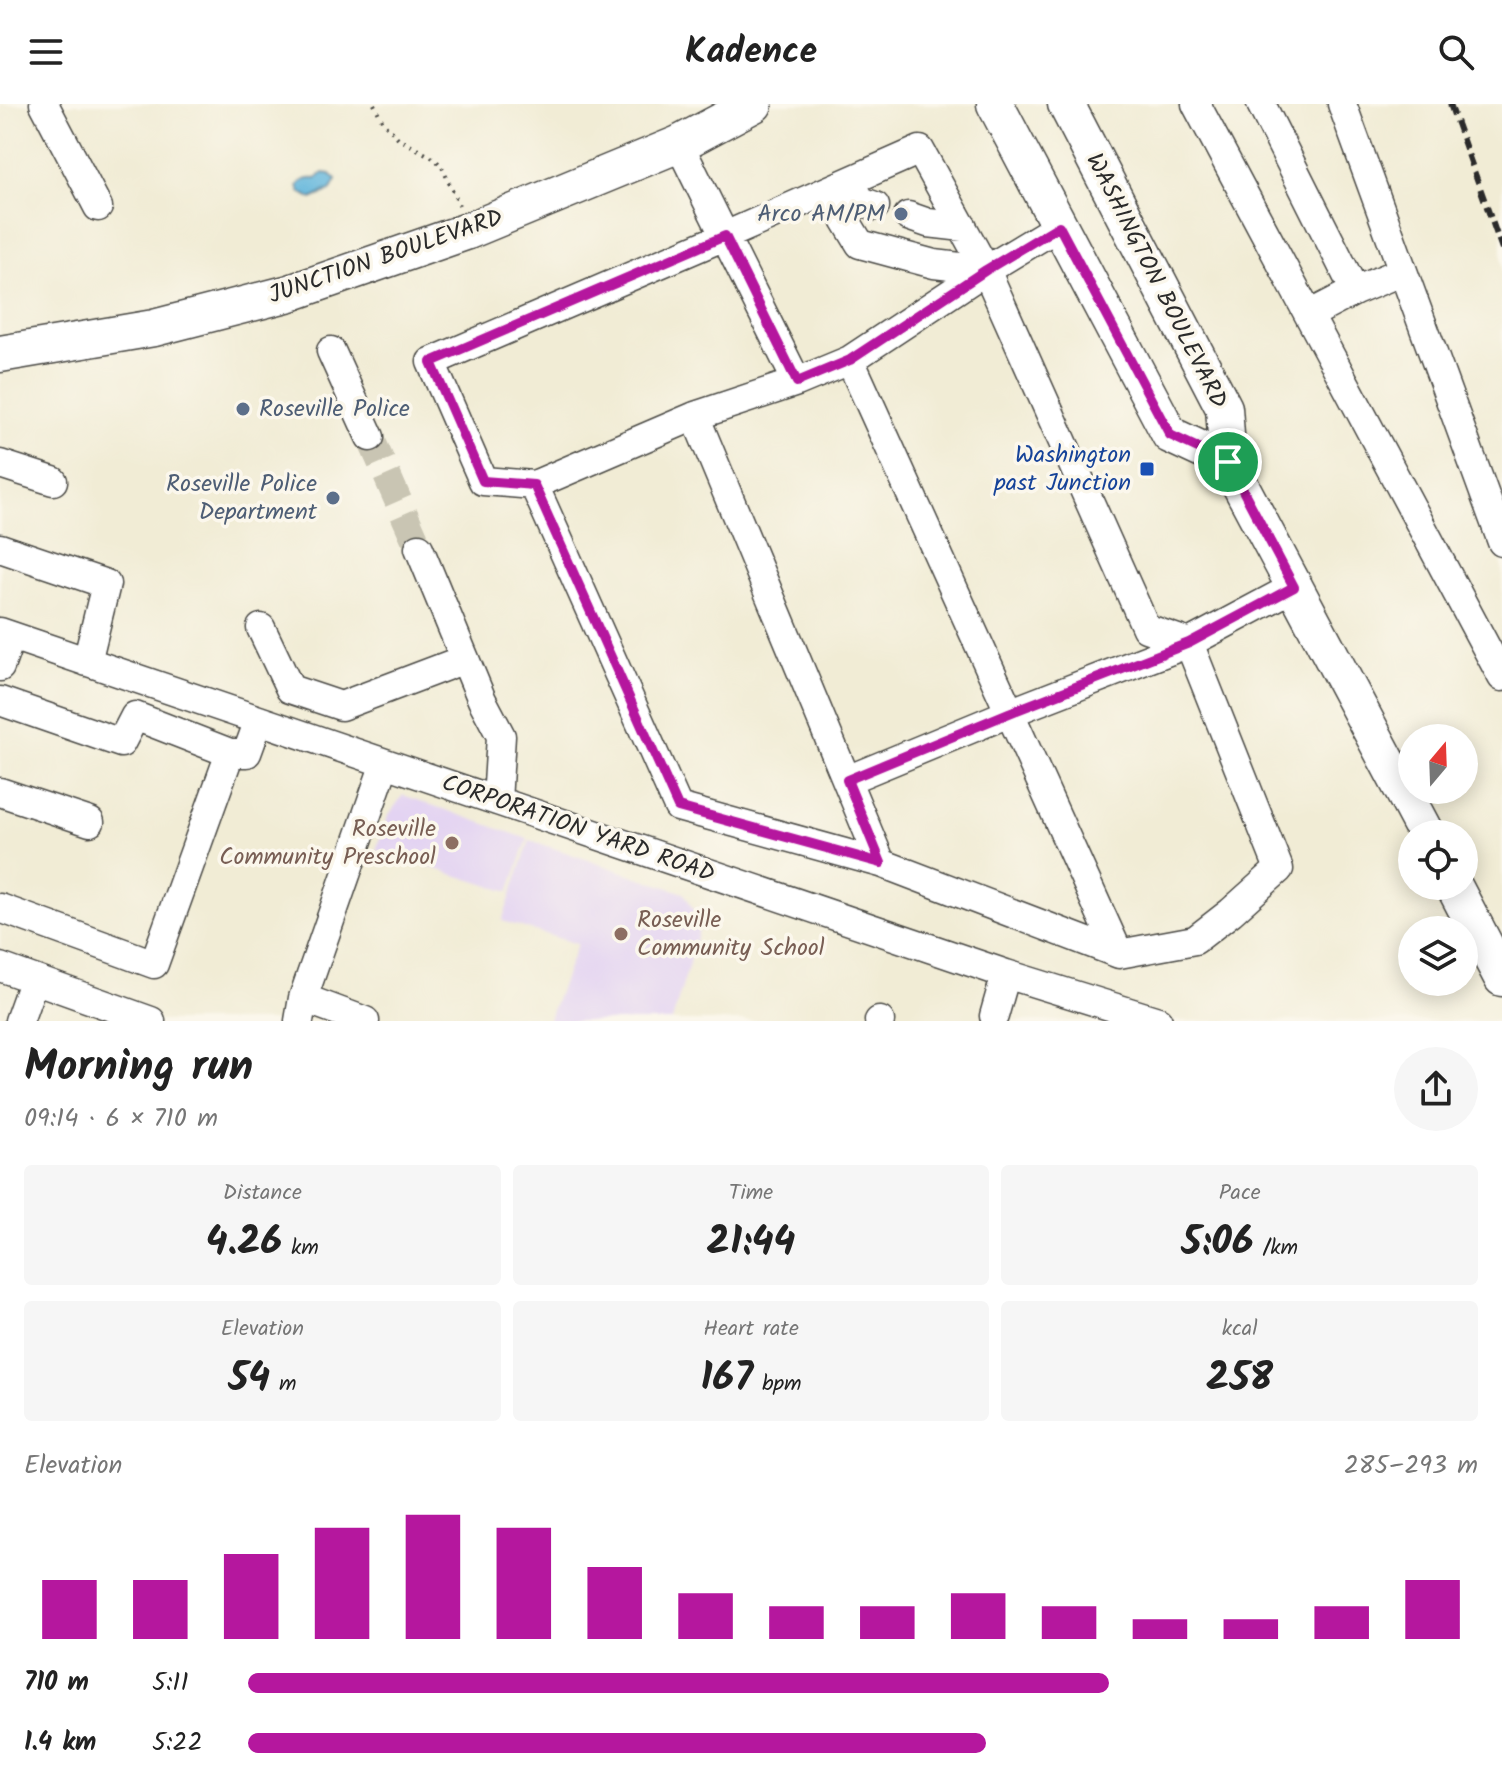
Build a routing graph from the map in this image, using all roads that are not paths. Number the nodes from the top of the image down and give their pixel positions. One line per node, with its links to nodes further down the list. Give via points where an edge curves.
1 (44, 104): 11 (street)
2 (754, 104): 8 (main road, JUNCTION BOULEVARD)
3 (1066, 104): 26 (main road, WASHINGTON BOULEVARD, via 1224,408)
4 (1196, 104): 19 (street)
5 (1261, 104): 18 (street)
6 (1342, 104): 17 (street)
7 (994, 109): 13 (main road, WASHINGTON BOULEVARD)
8 (679, 144): 15 (street); 21 (main road, JUNCTION BOULEVARD, via 468,231 290,293 154,328)
9 (839, 186): 10 (street); 14 (street, via 920,150); 15 (street); 16 (street, via 860,244 934,264)
10 (875, 206)
11 (98, 207)
12 (908, 216): 14 (street)
13 (1059, 226): 16 (street); 26 (main road, WASHINGTON BOULEVARD, via 1170,435)
14 (963, 227): 16 (street)
15 (725, 236): 23 (street); 29 (street, via 431,362 483,481)
16 (986, 270): 22 (street); 36 (street, via 1146,628)
17 (1403, 271): 18 (street); 30 (street)
18 (1355, 291): 19 (street)
19 (1309, 315): 40 (street)
20 (331, 351): 25 (street)
21 (0, 354)
22 (850, 360): 23 (street); 42 (street)
23 (797, 382): 24 (street)
24 (695, 416): 29 (street); 46 (street)
25 (370, 437)
26 (1228, 462): 33 (main road, WASHINGTON BOULEVARD)
27 (0, 464): 28 (street)
28 (53, 481)
29 (534, 485): 51 (street, via 678,807)
30 (1502, 542)
31 (0, 548): 38 (street, via 106,584)
32 (419, 548): 37 (street)
33 (1294, 587): 36 (street); 49 (main road, WASHINGTON BOULEVARD)
34 (261, 628): 37 (street, via 290,689 341,706)
35 (6, 634): 38 (street, CORPORATION YARD ROAD); 39 (street)
36 (1189, 643): 42 (street); 54 (street, via 1279,869 1195,940)
37 (465, 659): 48 (street, via 501,736)
38 (87, 662): 43 (street, CORPORATION YARD ROAD)
39 (0, 667)
40 (1502, 677)
41 (0, 701): 44 (street, via 121,743 135,716)
42 (1009, 713): 46 (street); 54 (street)
43 (259, 720): 44 (street, via 247,753); 45 (street, CORPORATION YARD ROAD)
44 (230, 753): 53 (street, via 154,964)
45 (385, 763): 48 (street, CORPORATION YARD ROAD); 59 (street)
46 (847, 780): 51 (street)
47 (0, 792): 50 (street)
48 (497, 801): 56 (street, CORPORATION YARD ROAD)
49 (1419, 820)
50 (90, 822)
51 (881, 863): 54 (street)
52 (1461, 900): 57 (main road)
53 (0, 908)
54 (1119, 954)
55 (0, 967): 58 (street)
56 (1006, 974): 60 (street); 64 (street, CORPORATION YARD ROAD)
57 (1502, 978)
58 (34, 979): 61 (street); 62 (street)
59 (301, 1010): 63 (street)
60 (997, 1019)
61 (19, 1021)
62 (151, 1021)
63 (365, 1021)
64 (1158, 1021)

